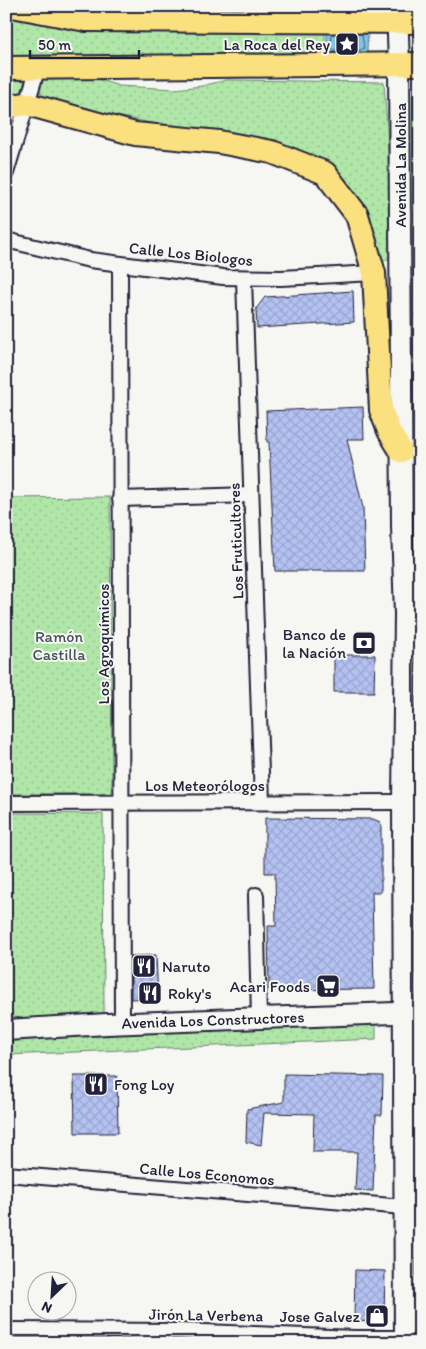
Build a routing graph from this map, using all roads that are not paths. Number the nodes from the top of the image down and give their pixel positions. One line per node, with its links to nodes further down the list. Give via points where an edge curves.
1 (12, 6): 2 (main road, via 86,20)
2 (397, 14): 3 (main road); 4 (main road, Avenida La Molina)
3 (420, 22)
4 (410, 64): 5 (main road); 13 (main road, Avenida La Molina)
5 (38, 67): 6 (main road); 7 (street)
6 (6, 68)
7 (16, 104): 8 (street); 11 (main road, via 135,134 219,142 272,152 325,173 357,215)
8 (6, 174)
9 (6, 240): 10 (street, Calle Los Biologos)
10 (120, 265): 12 (street, Calle Los Biologos); 15 (street, Los Agroquímicos)
11 (374, 273): 12 (street, Calle Los Biologos); 13 (main road, via 381,410)
12 (244, 279): 14 (street, Los Fruticultores)
13 (401, 451): 16 (main road, Avenida La Molina)
14 (252, 495): 15 (street); 18 (street, Los Fruticultores)
15 (120, 500): 21 (street, Los Agroquímicos)
16 (405, 614): 17 (main road, via 412,629); 19 (main road, Avenida La Molina)
17 (420, 632)
18 (262, 802): 19 (street, Los Meteorólogos); 21 (street, Los Meteorólogos)
19 (403, 802): 23 (main road, Avenida La Molina)
20 (6, 803): 21 (street, Los Meteorólogos)
21 (122, 803): 25 (street, Los Agroquímicos)
22 (256, 895): 24 (street)
23 (412, 1012): 24 (main road, Avenida Los Constructores); 27 (main road, Avenida La Molina)
24 (259, 1018): 25 (main road, Avenida Los Constructores)
25 (122, 1023): 26 (main road, Avenida Los Constructores)
26 (6, 1030)
27 (412, 1048): 29 (main road, Avenida La Molina)
28 (420, 1134): 29 (main road, via 408,1140)
29 (404, 1148): 31 (main road, Avenida La Molina)
30 (6, 1174): 31 (street, Calle Los Economos)
31 (404, 1208): 36 (main road, Avenida La Molina)
32 (6, 1330): 33 (street, Jirón La Verbena)
33 (69, 1337): 34 (street, Jirón La Verbena)
34 (178, 1337): 35 (street, Jirón La Verbena)
35 (285, 1339): 36 (street, Jirón La Verbena)
36 (405, 1340)

